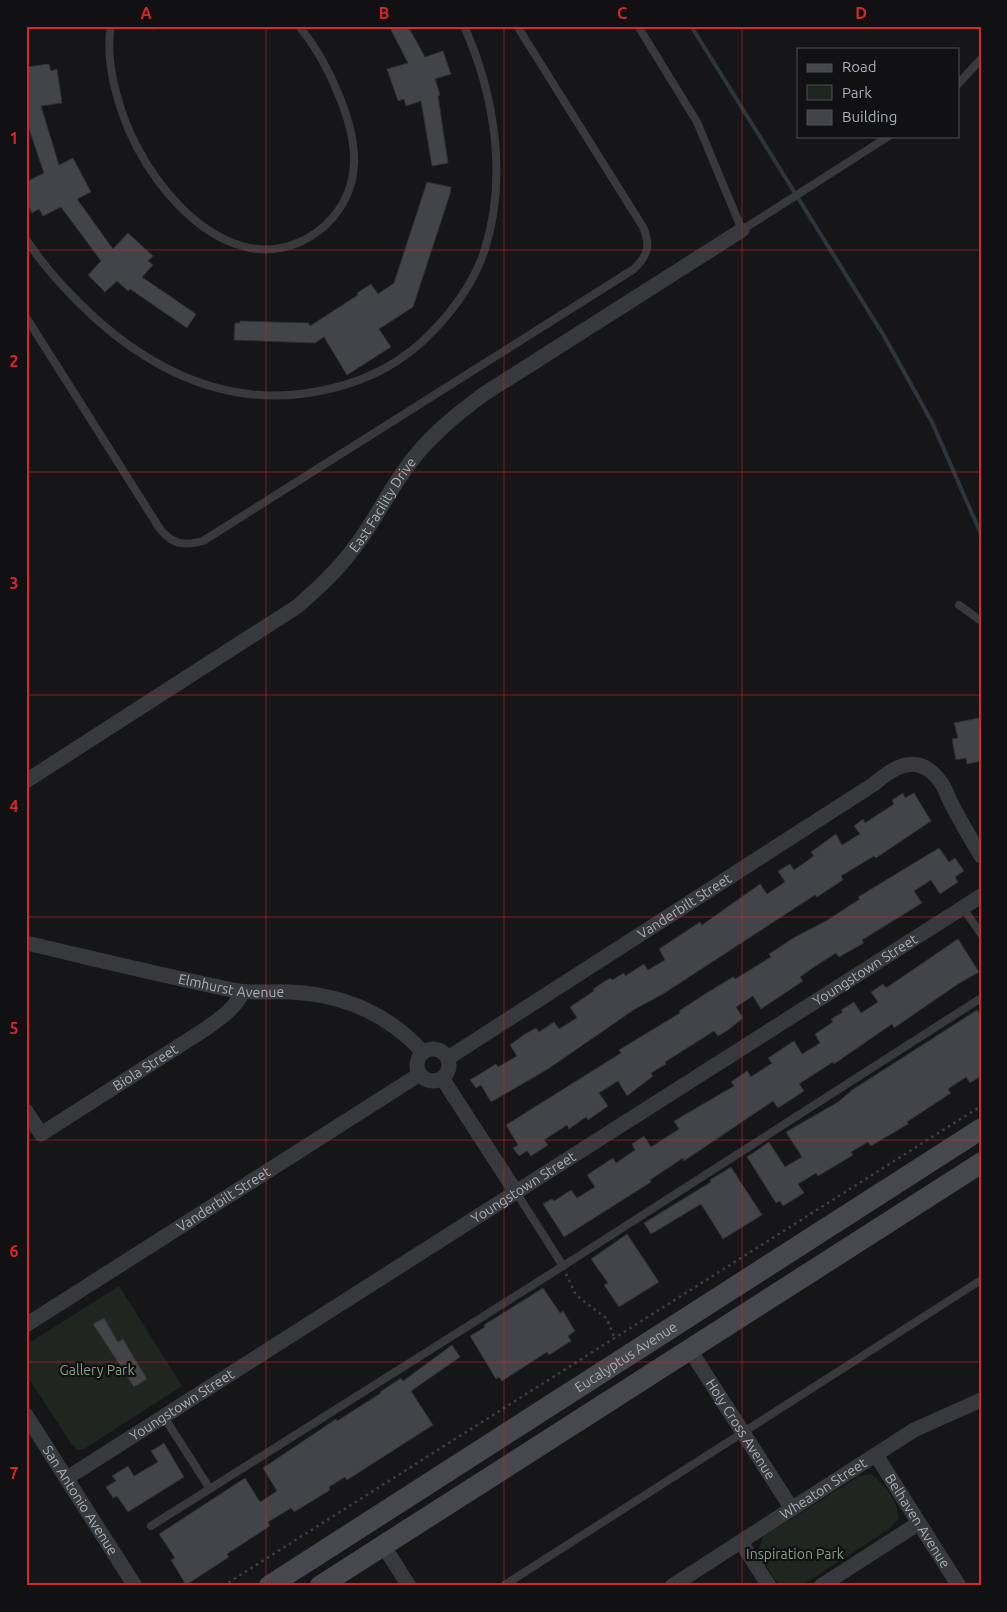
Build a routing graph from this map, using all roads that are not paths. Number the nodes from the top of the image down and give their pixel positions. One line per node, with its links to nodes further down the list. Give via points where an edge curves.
1 (111, 26): 2 (lane, via 116,95 126,124 147,164 168,194 203,225 241,246 261,249 294,245 322,229 345,200 354,166 350,128 334,83)
2 (299, 26)
3 (464, 26): 10 (lane, via 487,94 496,151 496,183 489,235 471,280 446,317 412,352 380,371 345,386 289,397 239,394 196,382 164,367 110,332 55,278)
4 (517, 26): 11 (lane, via 643,227 649,248 645,259 634,269 203,541 178,544 160,530)
5 (638, 26): 9 (lane, via 696,122)
6 (981, 59): 7 (lane)
7 (960, 82)
8 (886, 138): 9 (lane)
9 (742, 230): 14 (street, East Facility Drive, via 456,415 404,470 354,548 329,578 298,606)
10 (26, 239)
11 (26, 317)
12 (959, 605): 13 (lane)
13 (981, 621)
14 (26, 781)
15 (981, 856): 23 (street, Vanderbilt Street, via 942,784 925,766 907,764 890,770 874,784)
16 (981, 896): 17 (street, Youngstown Street)
17 (964, 908): 18 (lane); 29 (street, Youngstown Street)
18 (981, 934)
19 (26, 943): 20 (street, Elmhurst Avenue)
20 (243, 992): 22 (street, Elmhurst Avenue, via 313,993 352,1002 387,1020); 26 (street, Biola Street, via 227,1014 41,1134)
21 (981, 998): 30 (lane)
22 (423, 1052): 23 (street, via 438,1050); 24 (street, via 417,1063)
23 (448, 1058): 25 (street, via 449,1068)
24 (420, 1074): 25 (street, via 432,1081); 32 (street, Vanderbilt Street)
25 (442, 1078): 29 (street)
26 (26, 1111)
27 (981, 1129): 47 (street, Eucalyptus Avenue)
28 (981, 1163): 33 (street, Eucalyptus Avenue)
29 (516, 1192): 30 (lane); 36 (street, Youngstown Street)
30 (563, 1266): 40 (lane)
31 (981, 1280): 37 (lane)
32 (26, 1325)
33 (690, 1350): 37 (street, Holy Cross Avenue); 45 (street, Eucalyptus Avenue)
34 (981, 1400): 38 (street, Wheaton Street, via 914,1430)
35 (26, 1415): 39 (street, San Antonio Avenue)
36 (164, 1417): 39 (street, Youngstown Street); 40 (lane)
37 (743, 1434): 41 (street, Holy Cross Avenue); 50 (lane)
38 (876, 1455): 41 (street, Wheaton Street); 42 (street, Belhaven Avenue)
39 (67, 1478): 46 (street, San Antonio Avenue)
40 (210, 1489): 43 (lane)
41 (792, 1509): 44 (street, Wheaton Street)
42 (919, 1523): 53 (street); 54 (street, Belhaven Avenue)
43 (151, 1526)
44 (741, 1542): 51 (street, Wheaton Street); 52 (street)
45 (383, 1545): 48 (street, Eucalyptus Avenue); 49 (street)
46 (135, 1586)
47 (269, 1586)
48 (320, 1586)
49 (409, 1586)
50 (503, 1586)
51 (672, 1586)
52 (769, 1586)
53 (821, 1586)
54 (959, 1586)

